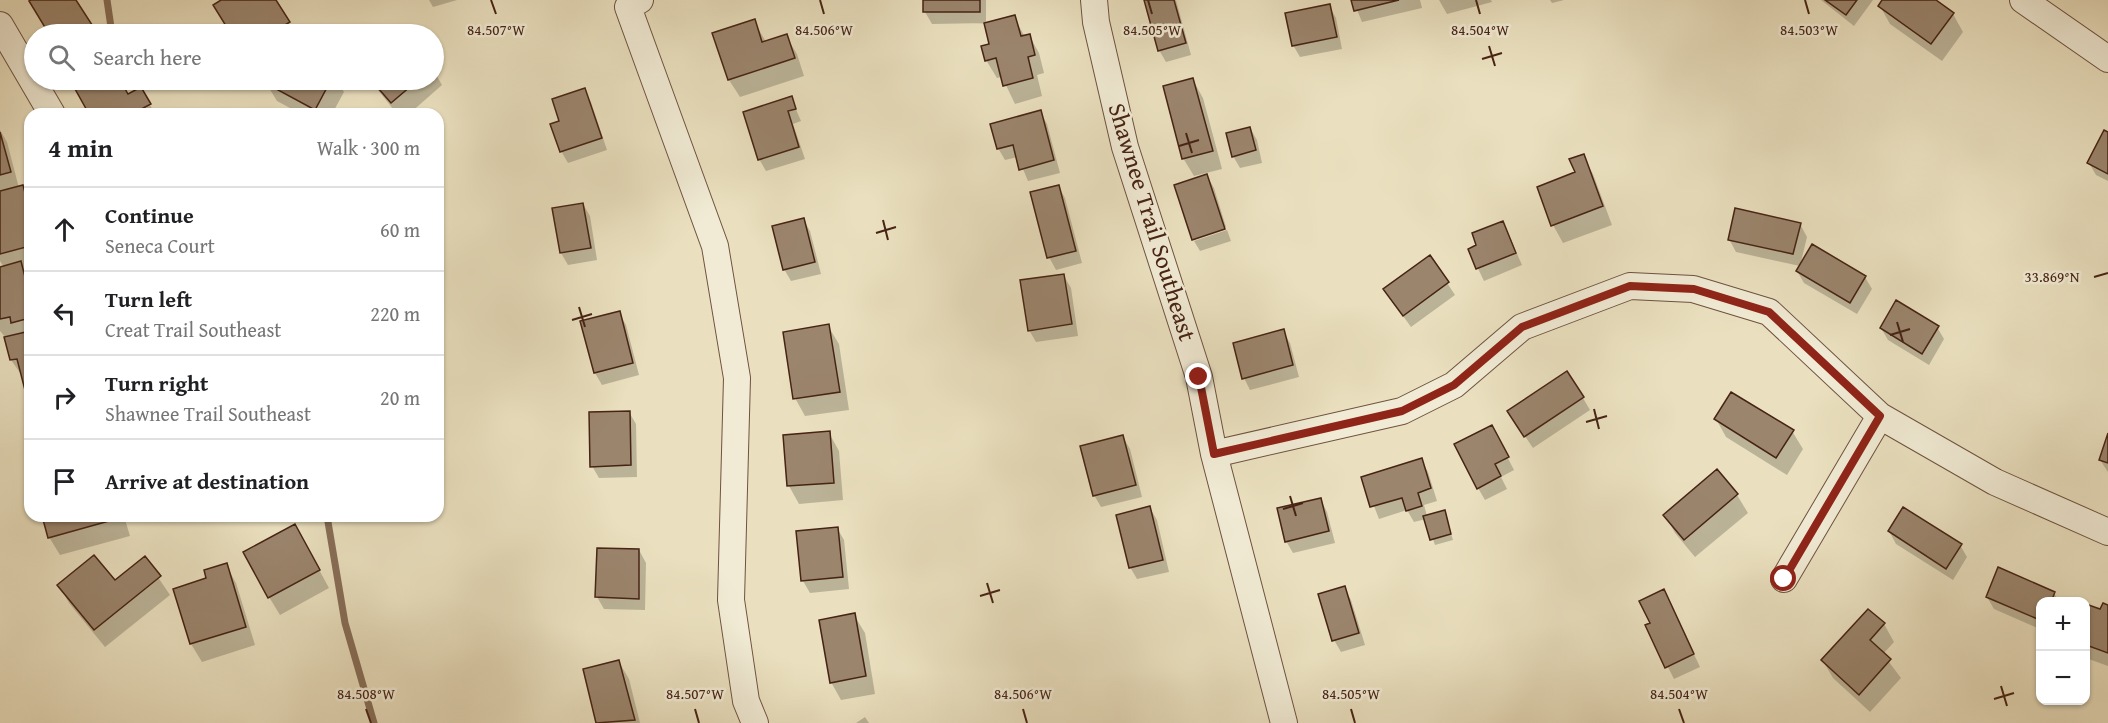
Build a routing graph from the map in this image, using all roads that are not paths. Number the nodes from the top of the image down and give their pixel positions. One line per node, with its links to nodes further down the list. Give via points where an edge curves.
1 (1094, 0): 10 (street, Shawnee Trail Southeast, via 1125,147 1199,377)
2 (2023, 0): 5 (street)
3 (634, 4): 13 (street, via 715,246 736,378 731,600 746,701)
4 (0, 25): 6 (street)
5 (2108, 59)
6 (24, 66)
7 (38, 90): 8 (street)
8 (48, 108)
9 (1880, 416): 10 (street, via 1769,312 1694,289 1630,286 1522,327 1454,385 1402,411); 11 (street, via 1995,482); 12 (street)
10 (1214, 454): 14 (street, Shawnee Trail Southeast)
11 (2108, 532)
12 (1784, 579)
13 (755, 723)
14 (1284, 723)

